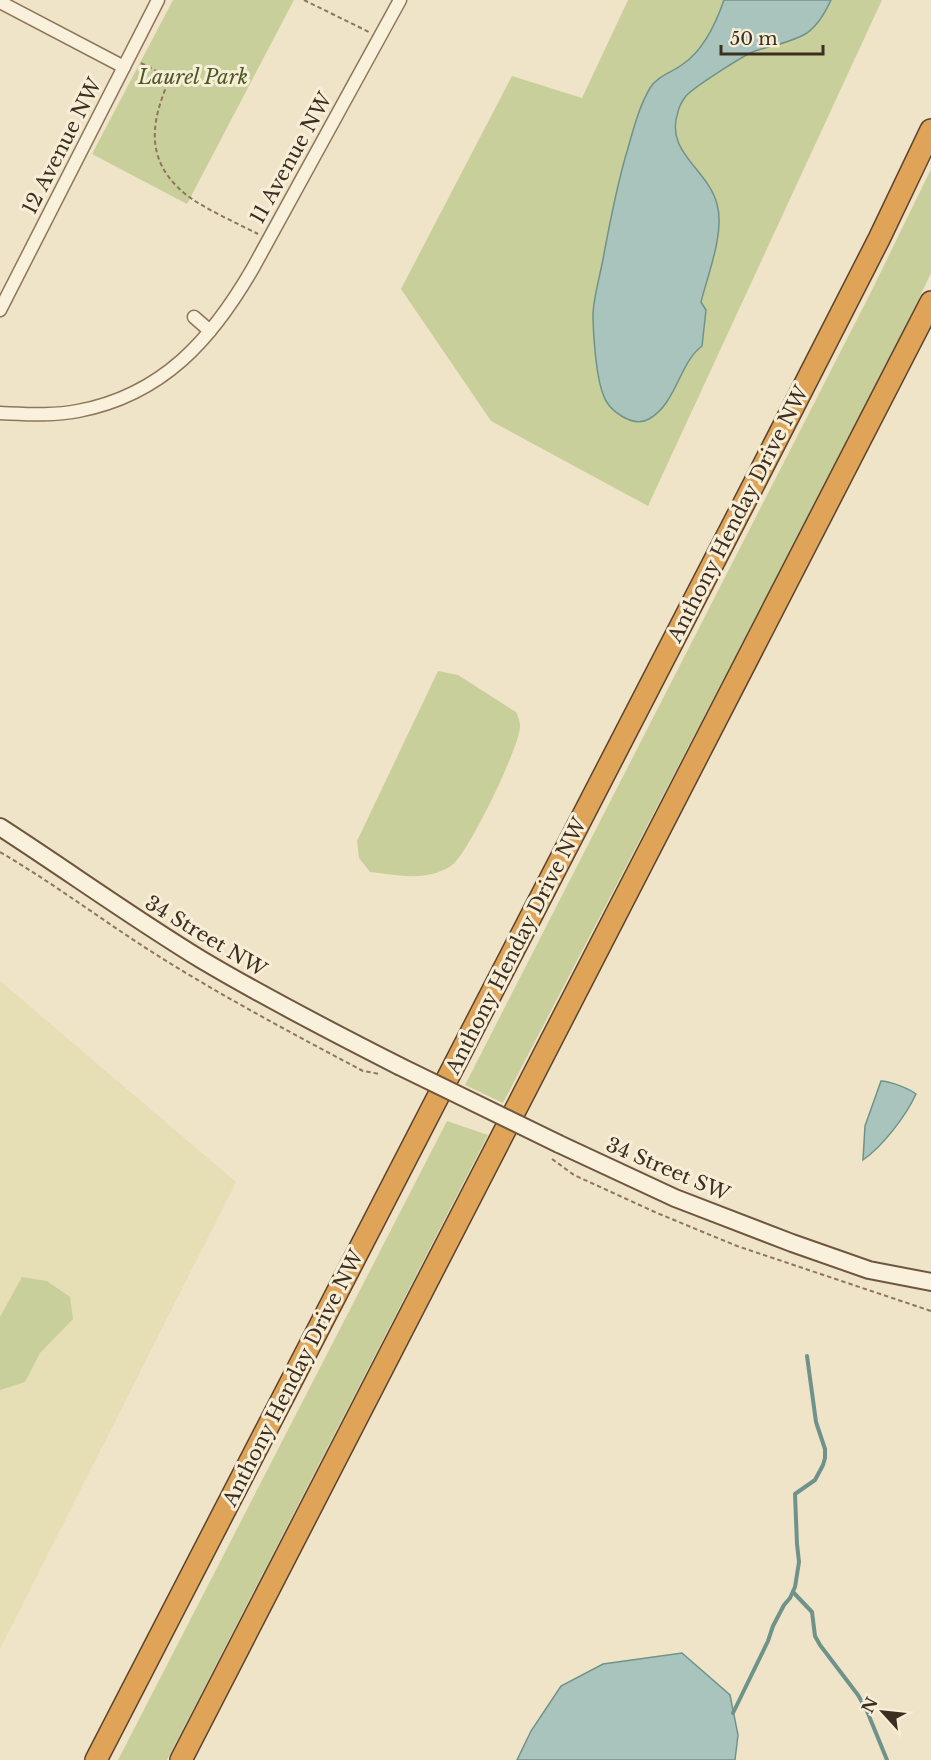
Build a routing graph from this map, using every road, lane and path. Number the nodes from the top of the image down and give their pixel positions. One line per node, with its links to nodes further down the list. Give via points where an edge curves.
1 (158, 0): 7 (street, 12 Avenue NW)
2 (304, 0): 5 (path)
3 (400, 0): 13 (street, 11 Avenue NW, via 253,268)
4 (0, 2): 7 (street)
5 (371, 34)
6 (138, 61): 9 (path, via 170,78 155,121 154,141 165,170 186,194)
7 (124, 67): 11 (street, 12 Avenue NW)
8 (931, 130): 20 (highway, Anthony Henday Drive NW, via 756,480)
9 (261, 235)
10 (931, 302): 21 (highway)
11 (0, 310)
12 (194, 317): 13 (street)
13 (210, 331): 14 (street, 11 Avenue NW, via 177,366 125,396 78,411)
14 (0, 413)
15 (0, 827): 16 (main road, 34 Street NW, via 203,960 288,1010)
16 (399, 1066): 17 (main road, 34 Street SW, bridge)
17 (554, 1150): 18 (main road, 34 Street SW, via 869,1270); 19 (path, via 574,1176 657,1213 737,1246)
18 (931, 1282)
19 (931, 1311)
20 (96, 1760)
21 (181, 1760)

